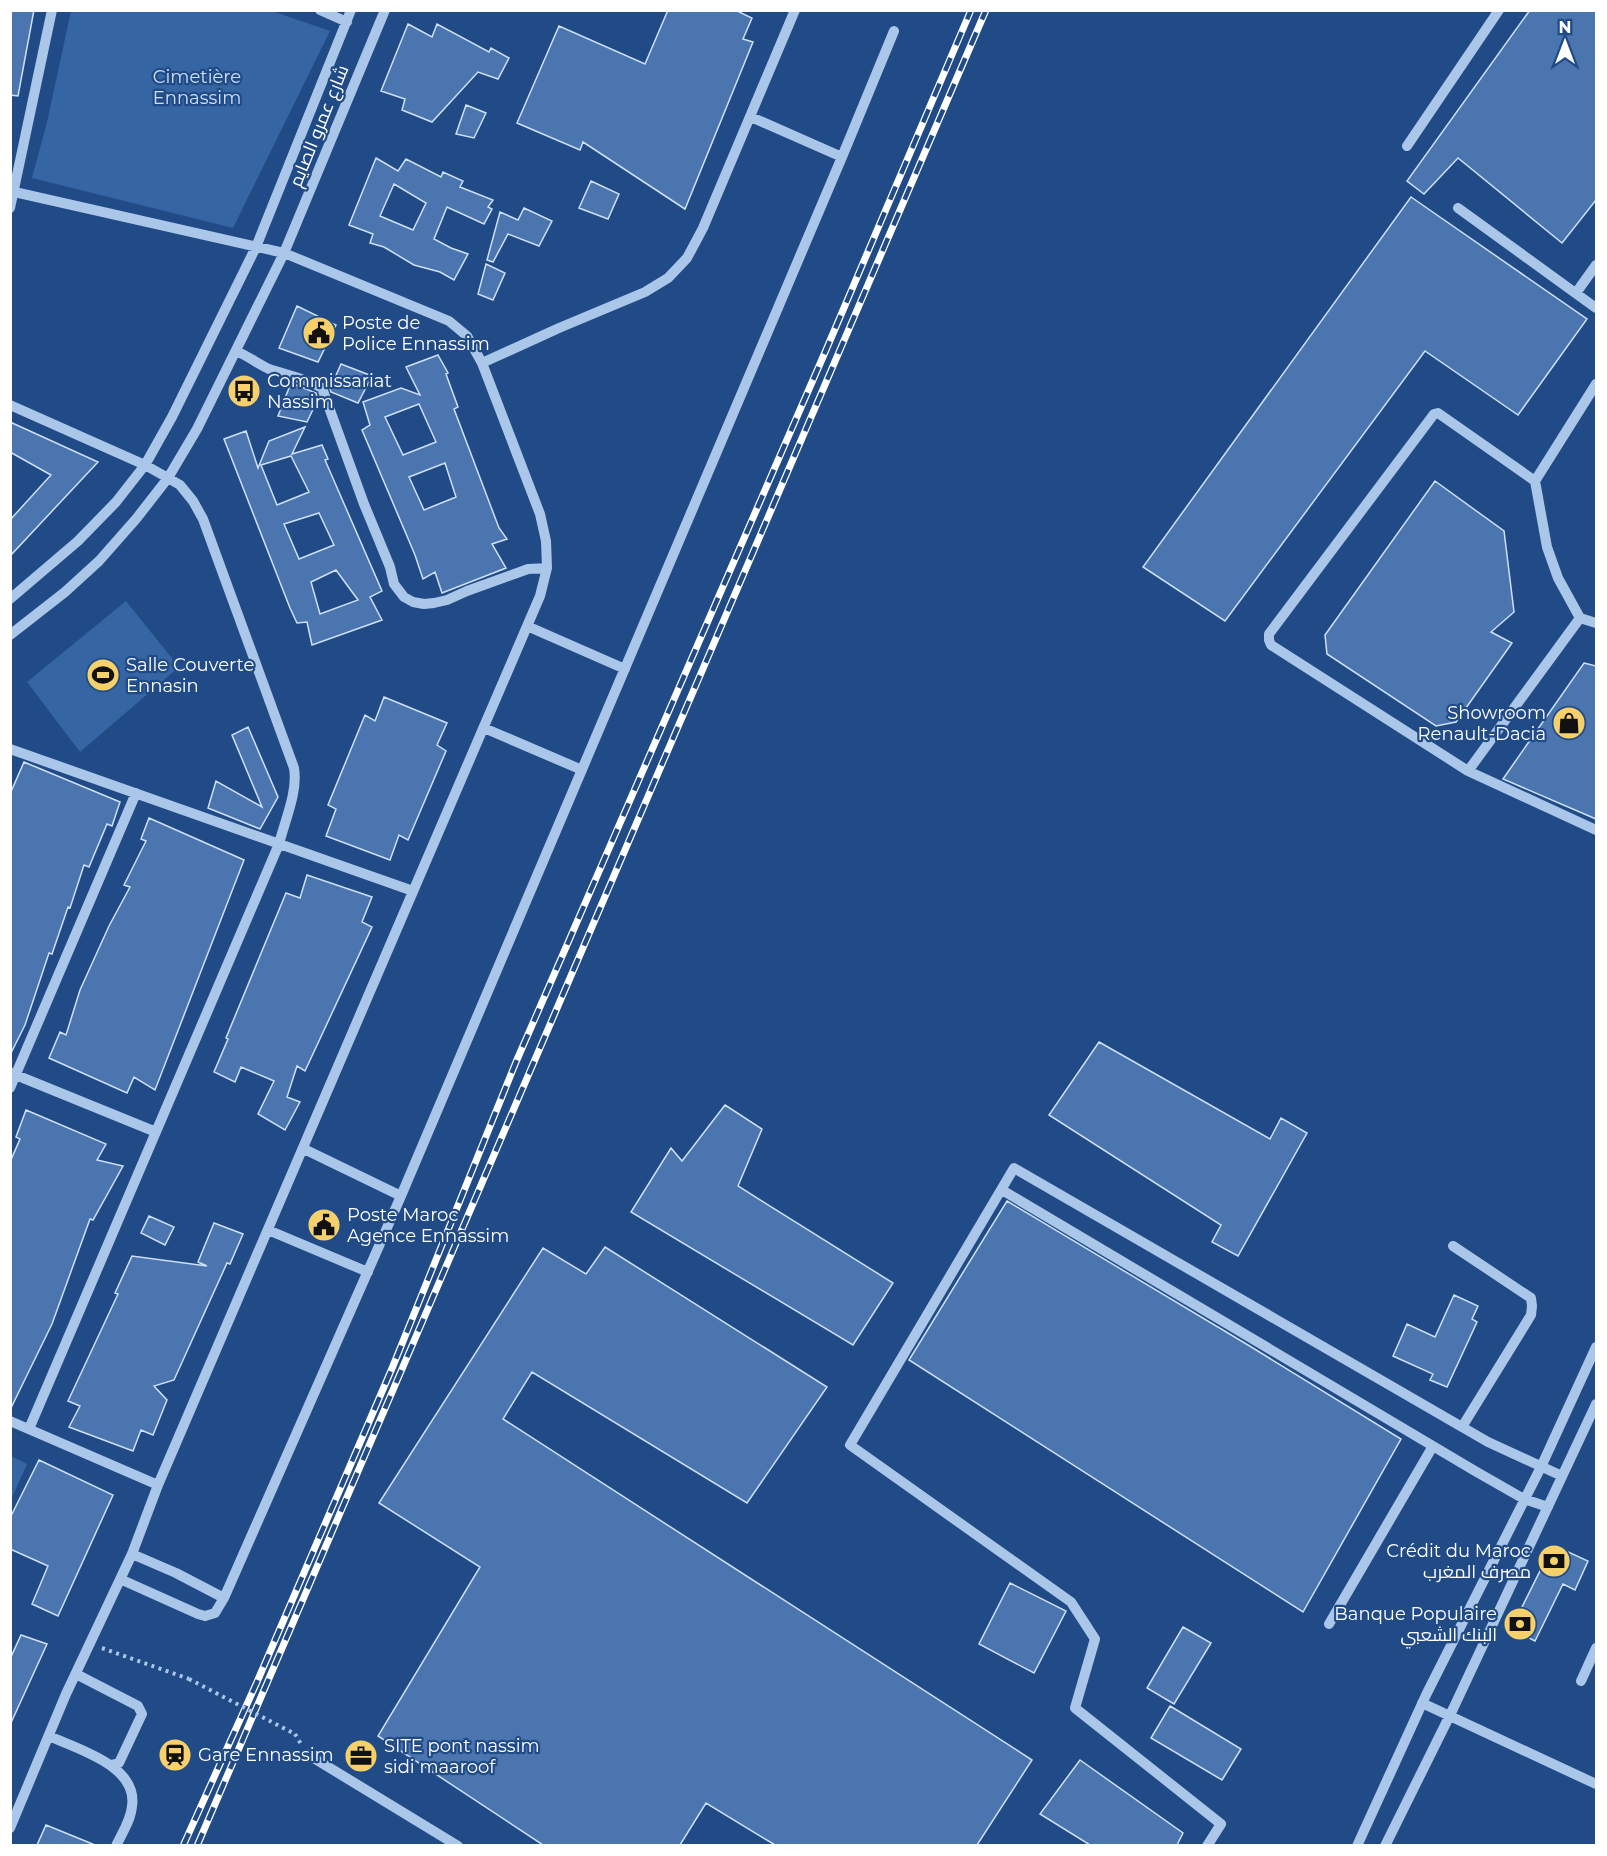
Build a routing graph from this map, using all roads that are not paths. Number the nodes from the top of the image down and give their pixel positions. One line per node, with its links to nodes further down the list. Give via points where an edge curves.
1 (52, 10): 12 (street)
2 (320, 10): 7 (street)
3 (351, 10): 7 (street, شارع عمرو الصايم)
4 (385, 10): 16 (street, شارع عمرو الصايم)
5 (795, 10): 9 (street)
6 (1499, 10): 10 (street)
7 (347, 22): 15 (street, شارع عمرو الصايم)
8 (894, 31): 11 (street)
9 (751, 117): 11 (street); 21 (street, via 703,228 687,258 668,278 645,292)
10 (1407, 146)
11 (842, 157): 33 (street)
12 (13, 192): 13 (street); 15 (street)
13 (10, 208)
14 (1458, 208): 18 (street)
15 (256, 247): 16 (street); 24 (street, شارع عمرو الصايم)
16 (284, 253): 20 (street, شارع عمرو الصايم); 21 (street, via 449,321 467,336)
17 (1596, 266): 18 (street)
18 (1576, 293): 19 (street)
19 (1596, 308)
20 (236, 351): 25 (street, شارع عمرو الصايم); 27 (street, via 266,368 322,388 394,584 404,597 413,602 434,603 528,568)
21 (482, 363): 27 (street, via 540,514)
22 (1596, 384): 26 (street)
23 (10, 405): 24 (street)
24 (145, 465): 25 (street); 28 (street, شارع عمرو الصايم, via 117,502 78,541)
25 (168, 478): 32 (street, شارع عمرو الصايم, via 99,561); 40 (street, via 180,485 202,519 294,768 294,789)
26 (1535, 481): 29 (street, via 1547,547 1558,578); 37 (street, via 1436,413 1269,634 1271,645)
27 (547, 568): 31 (street)
28 (10, 599)
29 (1580, 618): 30 (street); 37 (street)
30 (1596, 623)
31 (527, 626): 33 (street); 34 (street)
32 (10, 635)
33 (625, 669): 36 (street)
34 (484, 728): 36 (street); 41 (street)
35 (10, 749): 38 (street)
36 (582, 770): 47 (street)
37 (1468, 771): 39 (street)
38 (136, 793): 40 (street); 42 (street)
39 (1596, 830)
40 (279, 844): 41 (street); 44 (street)
41 (413, 891): 45 (street)
42 (13, 1074): 43 (street); 44 (street)
43 (10, 1088)
44 (156, 1132): 55 (street)
45 (304, 1149): 47 (street); 48 (street)
46 (1002, 1190): 54 (street, via 1014,1168); 56 (street); 80 (street, via 850,1445 1071,1602 1095,1639 1075,1708 1221,1824)
47 (401, 1196): 50 (street)
48 (268, 1230): 50 (street); 59 (street)
49 (1453, 1246): 54 (street, via 1531,1298 1532,1306 1531,1315)
50 (368, 1272): 64 (street)
51 (1596, 1347): 57 (street)
52 (1596, 1404): 58 (street)
53 (10, 1421): 55 (street)
54 (1462, 1427): 57 (street)
55 (29, 1429): 59 (street)
56 (1433, 1446): 60 (street); 65 (street)
57 (1541, 1467): 58 (street); 60 (street)
58 (1562, 1476): 61 (street)
59 (158, 1485): 62 (street)
60 (1524, 1498): 61 (street); 69 (street)
61 (1548, 1507): 70 (street)
62 (132, 1554): 63 (street); 64 (street)
63 (120, 1579): 64 (street, via 206,1616 214,1613); 67 (street)
64 (224, 1598)
65 (1329, 1624)
66 (1596, 1648): 68 (street)
67 (76, 1674): 71 (street); 73 (street, via 141,1709 119,1763)
68 (1581, 1681)
69 (1422, 1703): 70 (street); 81 (street)
70 (1450, 1716): 74 (street); 82 (street)
71 (49, 1736): 73 (street); 75 (street)
72 (307, 1754): 77 (street)
73 (111, 1765): 78 (street, via 131,1788 133,1804)
74 (1596, 1784)
75 (15, 1804): 76 (street)
76 (10, 1828)
77 (439, 1841): 79 (street)
78 (116, 1845)
79 (458, 1845)
80 (1207, 1845)
81 (1356, 1845)
82 (1385, 1845)

